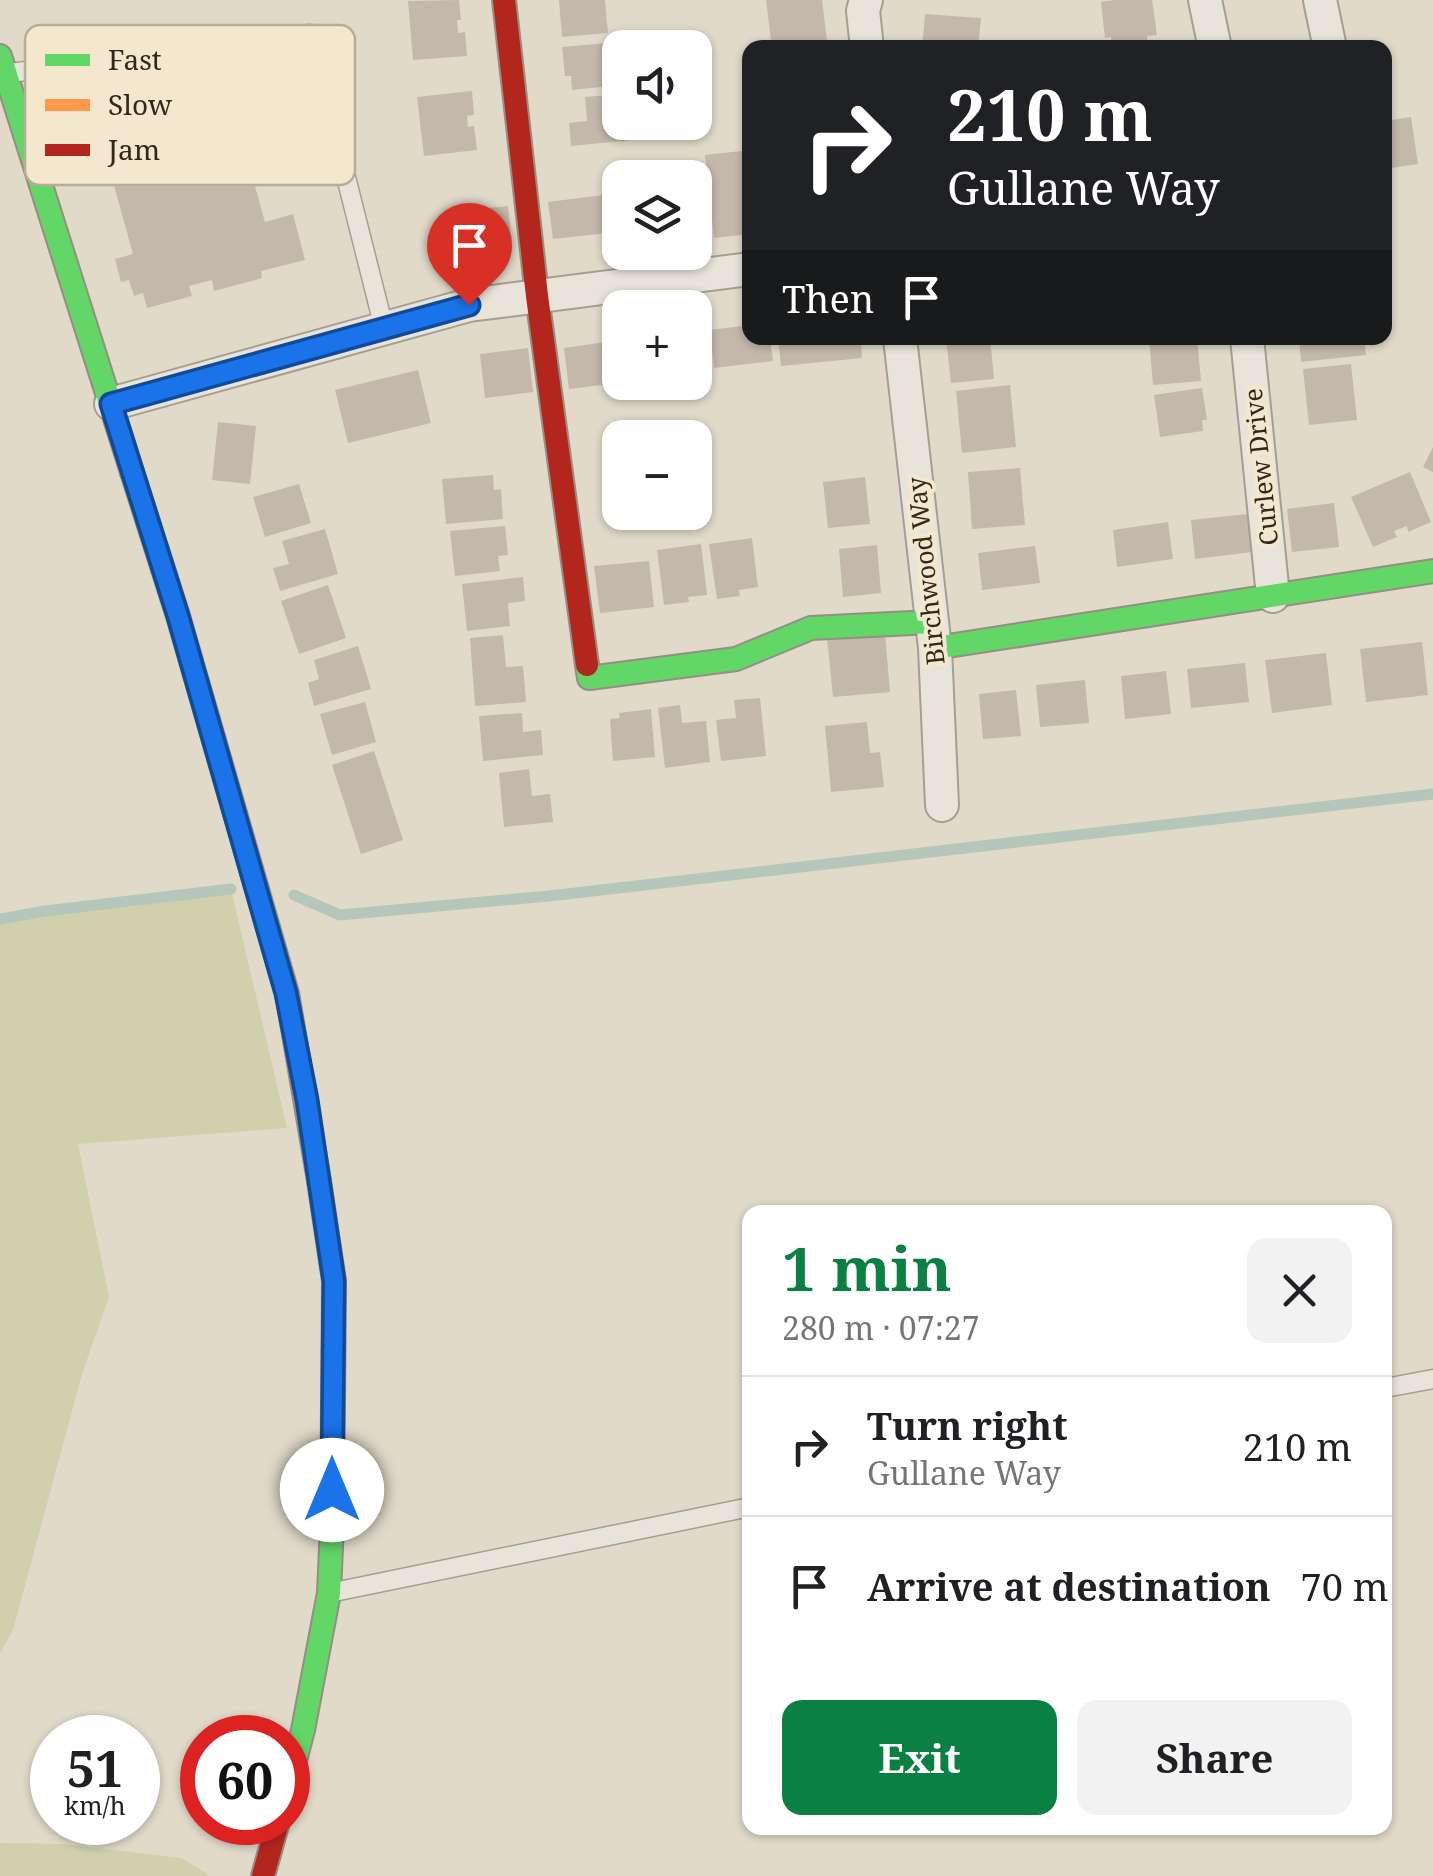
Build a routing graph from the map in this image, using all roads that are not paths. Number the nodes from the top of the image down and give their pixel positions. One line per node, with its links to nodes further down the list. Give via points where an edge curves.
1 (504, 0): 13 (main road)
2 (866, 0): 5 (street)
3 (1205, 0): 6 (street)
4 (1320, 0): 7 (street)
5 (866, 40)
6 (1212, 40)
7 (1328, 40)
8 (2, 65): 9 (main road)
9 (25, 137)
10 (41, 185): 17 (main road)
11 (347, 185): 14 (lane)
12 (742, 271): 13 (street)
13 (537, 296): 14 (street, via 469,305); 20 (main road, via 589,678 736,659 811,628)
14 (384, 328): 17 (street)
15 (901, 345): 20 (street, Birchwood Way)
16 (1247, 345): 19 (street, Curlew Drive)
17 (111, 404): 25 (main road, via 281,974 307,1100 334,1281)
18 (1433, 571): 19 (main road)
19 (1273, 596): 20 (main road)
20 (934, 635): 21 (street, Birchwood Way)
21 (942, 804)
22 (1433, 1379): 23 (lane)
23 (1392, 1387)
24 (742, 1509): 25 (lane)
25 (329, 1593): 26 (main road)
26 (306, 1715)
27 (272, 1845): 28 (main road)
28 (263, 1876)

